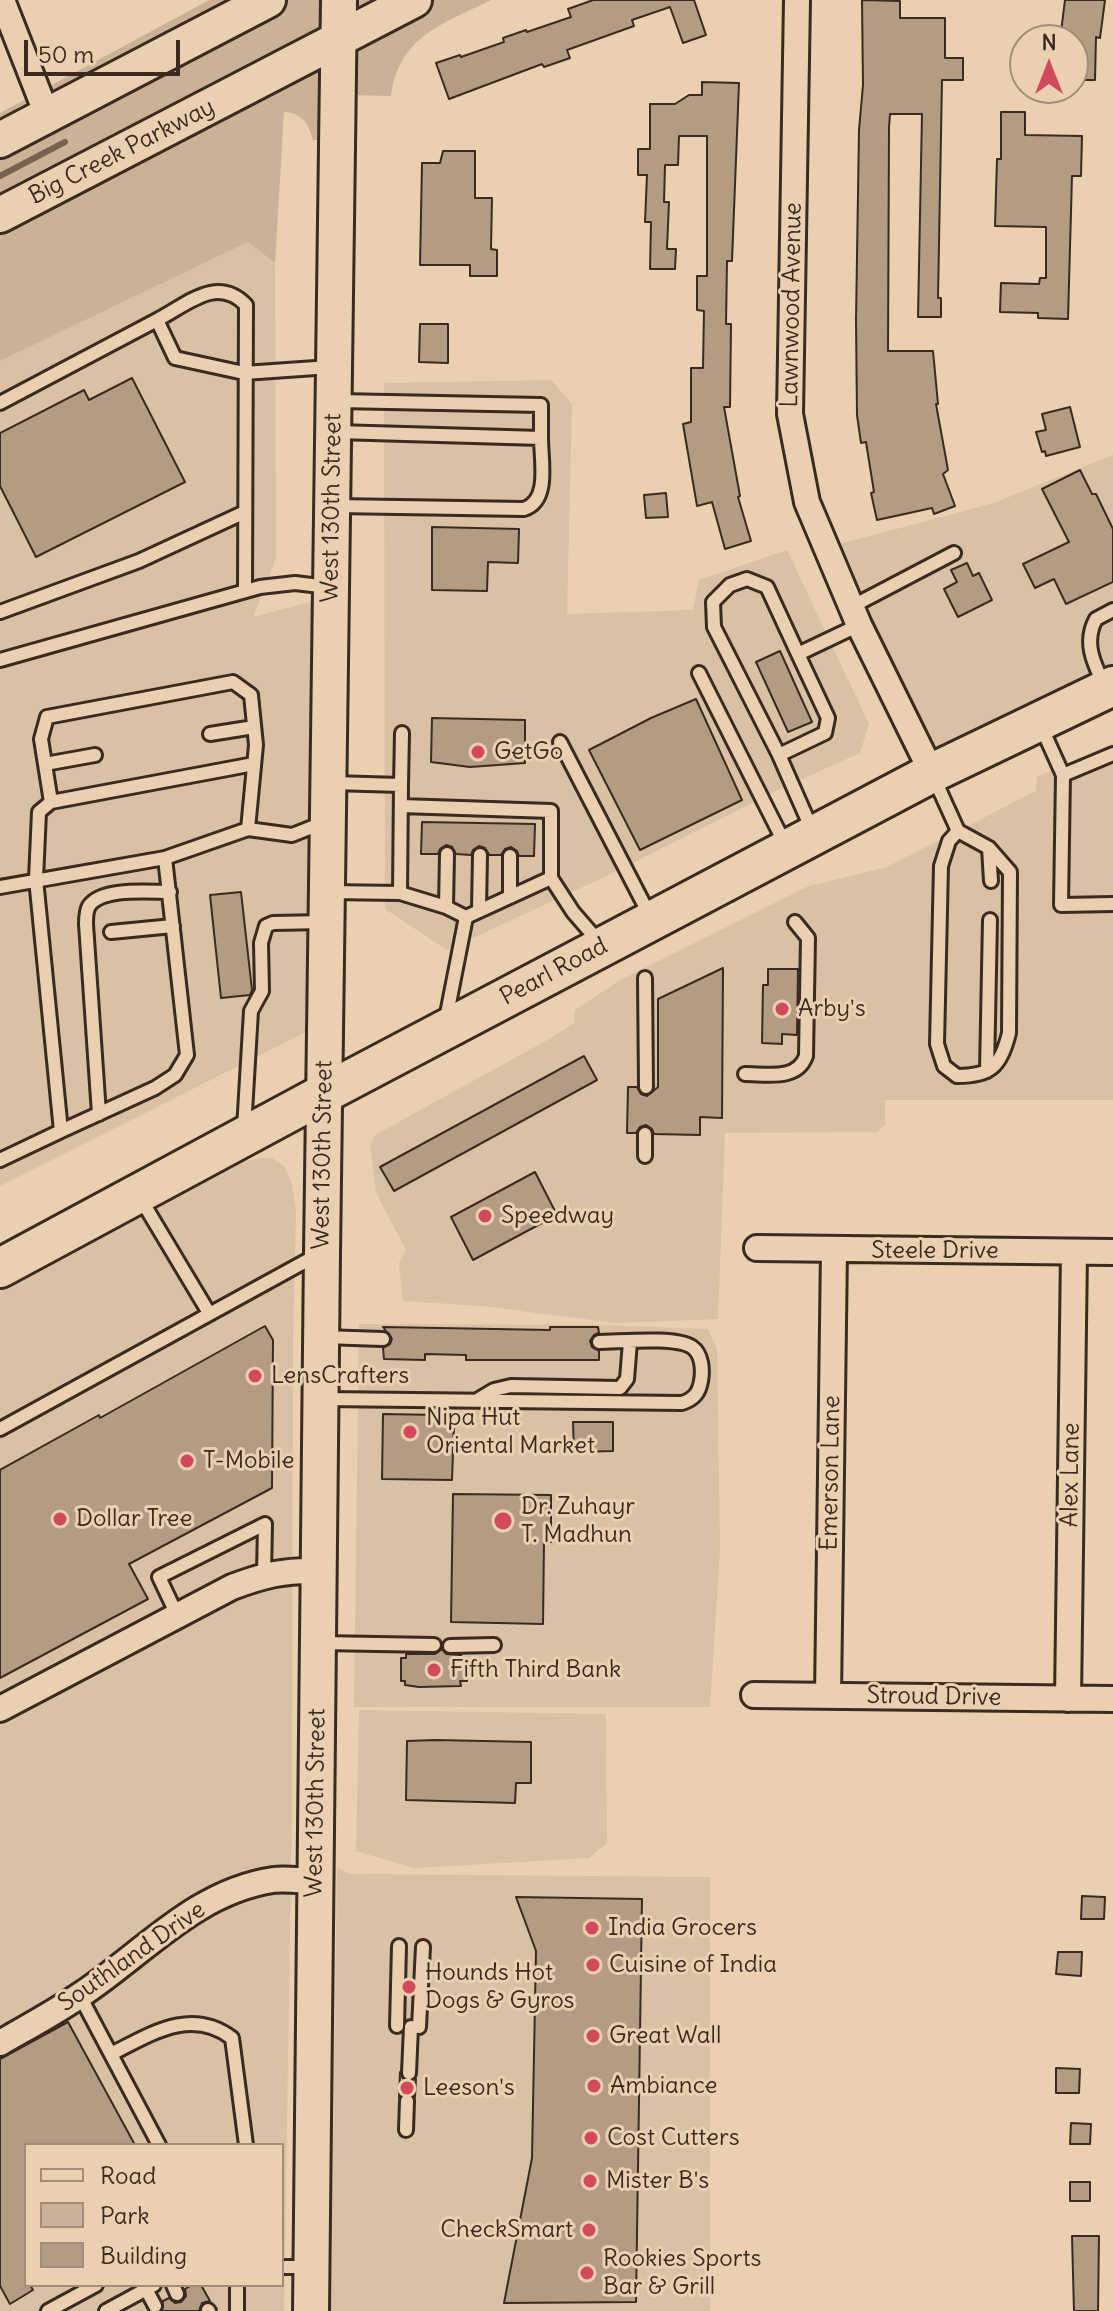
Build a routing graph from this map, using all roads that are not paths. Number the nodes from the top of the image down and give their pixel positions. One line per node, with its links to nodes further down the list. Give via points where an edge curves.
1 (2, 0): 7 (street)
2 (268, 0): 7 (main road)
3 (339, 0): 6 (main road, West 130th Street)
4 (414, 0): 6 (main road, Big Creek Parkway)
5 (797, 0): 22 (street, Lawnwood Avenue, via 790,414 807,502)
6 (338, 40): 9 (main road, Big Creek Parkway); 12 (main road, West 130th Street)
7 (47, 115): 8 (main road)
8 (0, 140)
9 (0, 215)
10 (157, 320): 11 (lane, via 175,358); 11 (lane, via 208,292 237,295 248,318); 13 (lane)
11 (244, 373): 12 (lane); 16 (lane)
12 (334, 400): 14 (lane); 14 (lane, via 541,405); 15 (main road, West 130th Street)
13 (0, 403)
14 (541, 438): 15 (lane, via 541,496 534,506)
15 (332, 506): 18 (main road, West 130th Street)
16 (245, 512): 19 (lane); 21 (lane, via 139,561)
17 (954, 553): 22 (lane)
18 (331, 588): 19 (lane, via 295,583); 39 (main road, West 130th Street)
19 (245, 591): 24 (lane)
20 (1113, 610): 26 (lane, via 1096,619 1089,637 1093,663)
21 (0, 612)
22 (855, 616): 23 (lane); 37 (street, Lawnwood Avenue)
23 (798, 654): 34 (lane, via 828,718 825,733); 34 (lane, via 767,587 747,579 730,585 713,602 714,627)
24 (0, 660)
25 (699, 673): 52 (lane)
26 (1111, 692): 27 (main road, Pearl Road)
27 (1038, 722): 37 (main road, Pearl Road); 38 (lane)
28 (254, 727): 30 (lane); 35 (lane, via 251,695 233,682 47,717 41,739); 36 (lane)
29 (402, 733): 40 (lane)
30 (210, 734)
31 (560, 742): 70 (lane)
32 (1113, 754): 38 (lane)
33 (95, 755): 35 (lane)
34 (779, 755): 52 (lane)
35 (45, 764): 41 (lane)
36 (254, 764): 41 (lane); 50 (lane)
37 (932, 773): 51 (lane); 52 (main road, Pearl Road)
38 (1063, 775): 65 (lane, via 1061,905)
39 (329, 782): 40 (lane); 46 (main road, West 130th Street)
40 (401, 785): 42 (lane)
41 (51, 802): 59 (lane, via 39,812)
42 (401, 806): 43 (lane); 63 (lane)
43 (447, 807): 44 (lane); 47 (lane)
44 (481, 807): 45 (lane); 48 (lane)
45 (512, 809): 49 (lane); 58 (lane, via 551,811)
46 (328, 821): 50 (lane, via 292,835); 66 (main road, West 130th Street)
47 (447, 822)
48 (480, 823)
49 (512, 823)
50 (248, 829): 57 (lane)
51 (958, 831): 53 (lane); 78 (lane, via 941,866 937,1044 944,1066 957,1076)
52 (800, 842): 70 (main road, Pearl Road)
53 (989, 848): 60 (lane); 78 (lane, via 1010,872 1011,955 1009,1033 1005,1052)
54 (447, 854): 67 (lane)
55 (480, 855): 68 (lane)
56 (510, 856): 64 (lane)
57 (165, 858): 59 (lane); 62 (lane)
58 (551, 878): 64 (lane); 75 (lane)
59 (36, 879): 61 (lane); 83 (lane)
60 (991, 881)
61 (0, 887)
62 (170, 892): 73 (lane); 82 (lane, via 98,897 87,908)
63 (400, 893): 66 (lane); 67 (lane)
64 (510, 895): 68 (lane)
65 (1113, 904)
66 (327, 907): 81 (main road, West 130th Street); 85 (lane, via 266,926 262,991 251,1011)
67 (446, 907): 69 (lane)
68 (479, 910): 69 (lane)
69 (466, 917): 77 (lane)
70 (652, 920): 75 (main road, Pearl Road)
71 (990, 920): 78 (lane)
72 (795, 922): 79 (lane, via 808,938 806,1056 792,1074)
73 (173, 926): 74 (lane); 82 (lane, via 187,1055 175,1075)
74 (111, 932)
75 (603, 946): 77 (main road, Pearl Road)
76 (645, 978): 80 (lane)
77 (443, 1030): 81 (main road, Pearl Road)
78 (987, 1071)
79 (745, 1074)
80 (646, 1087)
81 (325, 1093): 85 (main road, Pearl Road); 93 (main road, West 130th Street)
82 (99, 1114): 83 (lane)
83 (61, 1131): 87 (lane)
84 (645, 1134): 86 (lane)
85 (243, 1137): 88 (main road, Pearl Road)
86 (645, 1156)
87 (0, 1160)
88 (138, 1195): 94 (main road, Pearl Road); 95 (lane)
89 (757, 1248): 90 (street, Steele Drive)
90 (834, 1250): 91 (street, Steele Drive); 111 (street, Emerson Lane)
91 (1074, 1252): 92 (street, Steele Drive); 112 (street, Alex Lane)
92 (1113, 1252)
93 (322, 1253): 95 (lane); 96 (main road, West 130th Street)
94 (0, 1268)
95 (209, 1313): 102 (lane)
96 (321, 1337): 97 (lane); 100 (main road, West 130th Street)
97 (383, 1339)
98 (599, 1342): 99 (lane)
99 (630, 1342): 101 (lane, via 627,1379 620,1388 511,1386); 101 (lane, via 676,1342 694,1348 702,1370 694,1398 682,1403)
100 (320, 1398): 101 (lane); 103 (main road, West 130th Street)
101 (476, 1400)
102 (0, 1429)
103 (318, 1571): 104 (street); 106 (main road, West 130th Street)
104 (264, 1575): 105 (street); 105 (lane, via 265,1524 159,1577)
105 (177, 1615): 114 (street)
106 (318, 1643): 107 (lane); 115 (main road, West 130th Street)
107 (434, 1645)
108 (494, 1645): 109 (lane)
109 (450, 1646)
110 (754, 1695): 111 (street, Stroud Drive)
111 (828, 1696): 112 (street, Stroud Drive)
112 (1068, 1699): 113 (street, Stroud Drive)
113 (1113, 1699)
114 (0, 1709)
115 (316, 1881): 118 (street, Southland Drive, via 275,1879 212,1901 163,1930); 127 (main road, West 130th Street)
116 (399, 1946): 119 (lane)
117 (423, 1947): 122 (lane)
118 (80, 1996): 120 (street, Southland Drive); 121 (lane)
119 (397, 2026)
120 (0, 2043)
121 (111, 2054): 125 (lane); 126 (lane, via 174,2026 211,2024 223,2031 232,2038)
122 (409, 2073)
123 (407, 2101): 124 (lane)
124 (406, 2130)
125 (158, 2143)
126 (246, 2143)
127 (296, 2267): 136 (main road, West 130th Street)
128 (92, 2287): 133 (lane)
129 (150, 2287): 131 (lane); 132 (lane)
130 (237, 2287): 135 (lane)
131 (130, 2306): 134 (lane)
132 (155, 2306)
133 (48, 2311)
134 (107, 2311)
135 (237, 2311)
136 (311, 2311)

